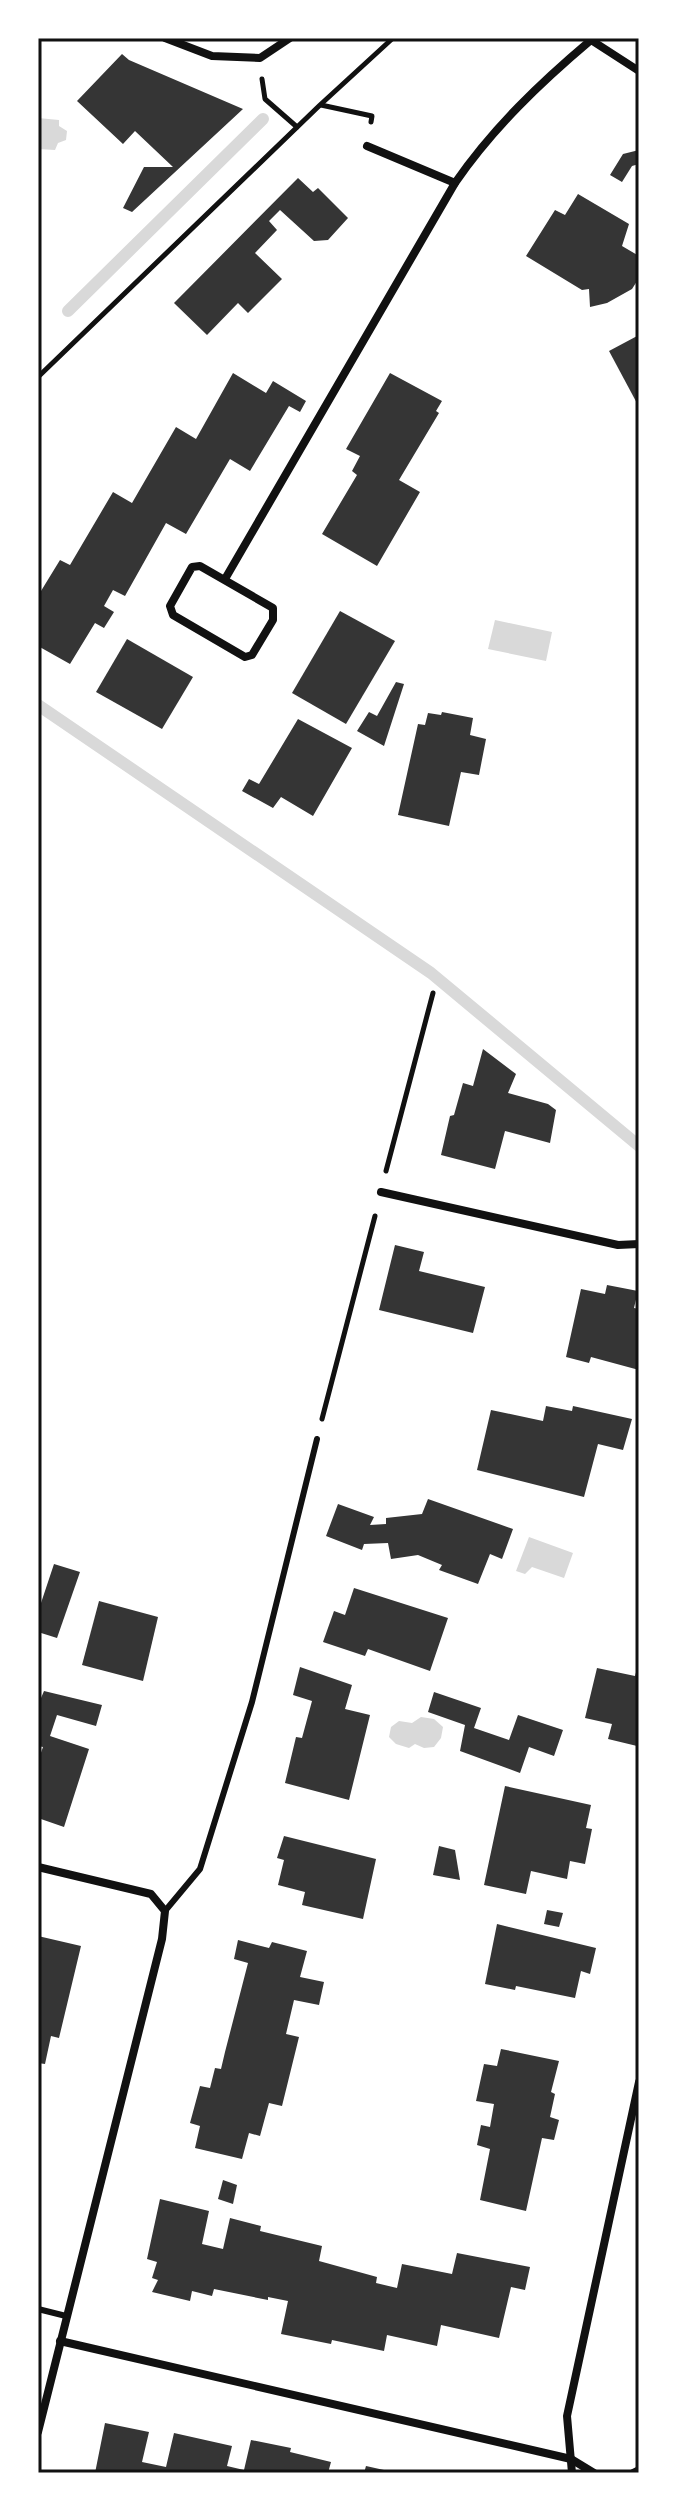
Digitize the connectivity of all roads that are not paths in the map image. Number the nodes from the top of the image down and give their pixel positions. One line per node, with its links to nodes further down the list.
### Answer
1 (165, 38): 2 (street)
2 (290, 38)
3 (591, 39): 4 (street); 6 (street)
4 (639, 71)
5 (367, 146): 6 (street)
6 (455, 183): 7 (street)
7 (225, 579): 7 (street)
8 (381, 1192): 9 (street)
9 (639, 1244)
10 (317, 1439): 12 (lane)
11 (38, 1867): 12 (street)
12 (165, 1911): 15 (street)
13 (639, 2082): 18 (street)
14 (38, 2309): 15 (lane)
15 (66, 2316): 16 (street)
16 (60, 2341): 17 (street); 18 (street)
17 (38, 2432)
18 (571, 2459): 20 (street); 21 (street)
19 (639, 2470): 22 (street)
20 (572, 2473)
21 (594, 2473)
22 (633, 2473)

